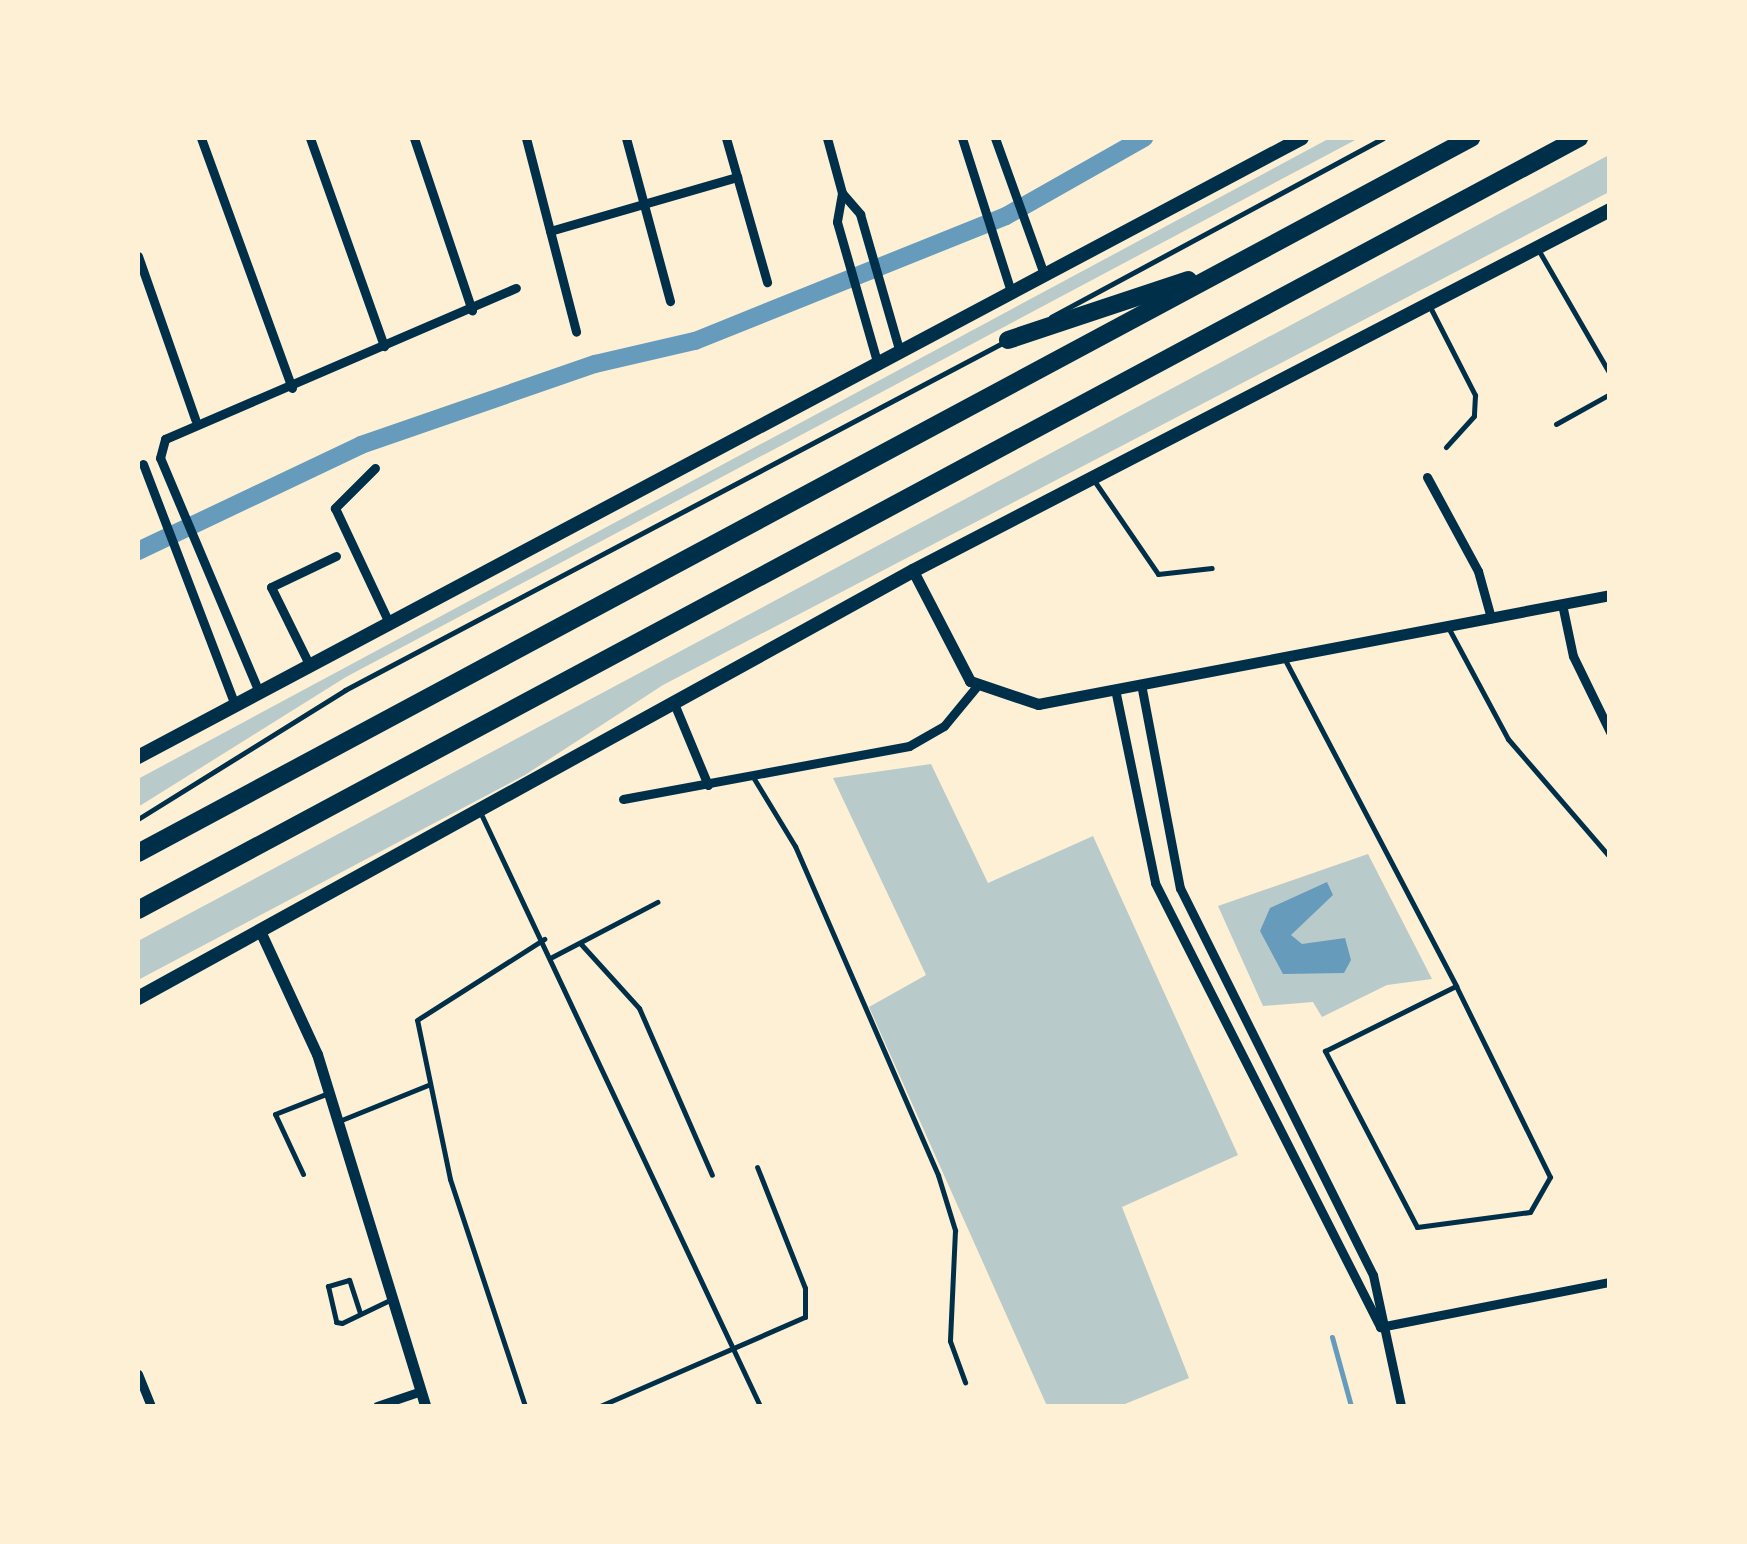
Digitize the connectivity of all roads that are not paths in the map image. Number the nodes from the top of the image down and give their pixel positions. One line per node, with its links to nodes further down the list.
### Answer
1 (201, 138): 36 (street)
2 (310, 138): 32 (street)
3 (414, 138): 29 (street)
4 (526, 138): 19 (street)
5 (626, 138): 17 (street)
6 (726, 138): 15 (street)
7 (827, 138): 16 (street)
8 (962, 138): 26 (street)
9 (995, 138): 23 (street)
10 (1302, 138): 14 (main road)
11 (1383, 138): 31 (lane)
12 (1471, 138): 22 (highway)
13 (1579, 138): 74 (highway)
14 (1281, 143): 23 (main road)
15 (737, 177): 17 (street); 24 (street)
16 (842, 193): 33 (street); 34 (street)
17 (644, 206): 19 (street); 27 (street)
18 (1610, 210): 20 (main road)
19 (550, 231): 30 (street)
20 (1538, 248): 28 (main road); 35 (lane)
21 (138, 256): 38 (street)
22 (1238, 263): 31 (highway); 71 (highway)
23 (1044, 274): 26 (main road)
24 (767, 282)
25 (516, 288): 29 (street)
26 (1011, 292): 33 (main road)
27 (670, 301)
28 (1430, 306): 40 (lane); 44 (main road)
29 (472, 310): 32 (street)
30 (576, 332)
31 (1008, 340): 68 (lane)
32 (384, 346): 36 (street)
33 (900, 353): 34 (main road)
34 (878, 365): 52 (main road)
35 (1610, 374)
36 (292, 388): 38 (street)
37 (1610, 394): 39 (lane)
38 (195, 420): 41 (street)
39 (1556, 424)
40 (1446, 447)
41 (160, 458): 42 (street); 59 (street)
42 (140, 463): 61 (street)
43 (375, 468): 52 (street)
44 (1092, 477): 47 (lane); 48 (main road)
45 (1427, 477): 51 (street)
46 (336, 556): 55 (street)
47 (1212, 568)
48 (914, 571): 57 (street); 60 (main road)
49 (1610, 595): 50 (street)
50 (1562, 604): 51 (street); 62 (street)
51 (1491, 618): 53 (street)
52 (389, 623): 55 (main road)
53 (1448, 626): 54 (street); 72 (lane)
54 (1283, 656): 56 (street); 79 (lane)
55 (310, 666): 59 (main road)
56 (1141, 684): 58 (street); 69 (street)
57 (977, 686): 58 (street); 64 (street)
58 (1116, 689): 70 (street)
59 (259, 692): 61 (main road)
60 (673, 701): 65 (street); 67 (main road)
61 (235, 705): 63 (main road)
62 (1610, 732)
63 (138, 756)
64 (752, 777): 65 (street); 93 (lane)
65 (708, 784): 66 (street)
66 (623, 799)
67 (482, 816): 75 (main road); 76 (lane)
68 (138, 819)
69 (1168, 824): 70 (street); 90 (street)
70 (1144, 830): 90 (street)
71 (138, 853)
72 (1610, 857)
73 (658, 902): 77 (lane)
74 (138, 910)
75 (261, 932): 80 (main road); 82 (street)
76 (544, 940): 78 (lane); 81 (lane)
77 (580, 943): 78 (lane); 86 (lane)
78 (552, 957): 91 (lane)
79 (1456, 986): 79 (lane)
80 (138, 998)
81 (428, 1084): 83 (lane); 98 (lane)
82 (329, 1093): 83 (street); 85 (lane)
83 (339, 1121): 88 (street)
84 (757, 1167): 91 (lane)
85 (303, 1174)
86 (712, 1174)
87 (1610, 1282): 90 (street)
88 (393, 1298): 89 (lane); 94 (street)
89 (360, 1313): 89 (lane)
90 (1380, 1327): 101 (street)
91 (730, 1352): 99 (lane); 100 (lane)
92 (138, 1374): 95 (street)
93 (964, 1382)
94 (421, 1390): 96 (street); 97 (street)
95 (150, 1406)
96 (377, 1406)
97 (426, 1406)
98 (525, 1406)
99 (600, 1406)
100 (760, 1406)
101 (1401, 1406)

